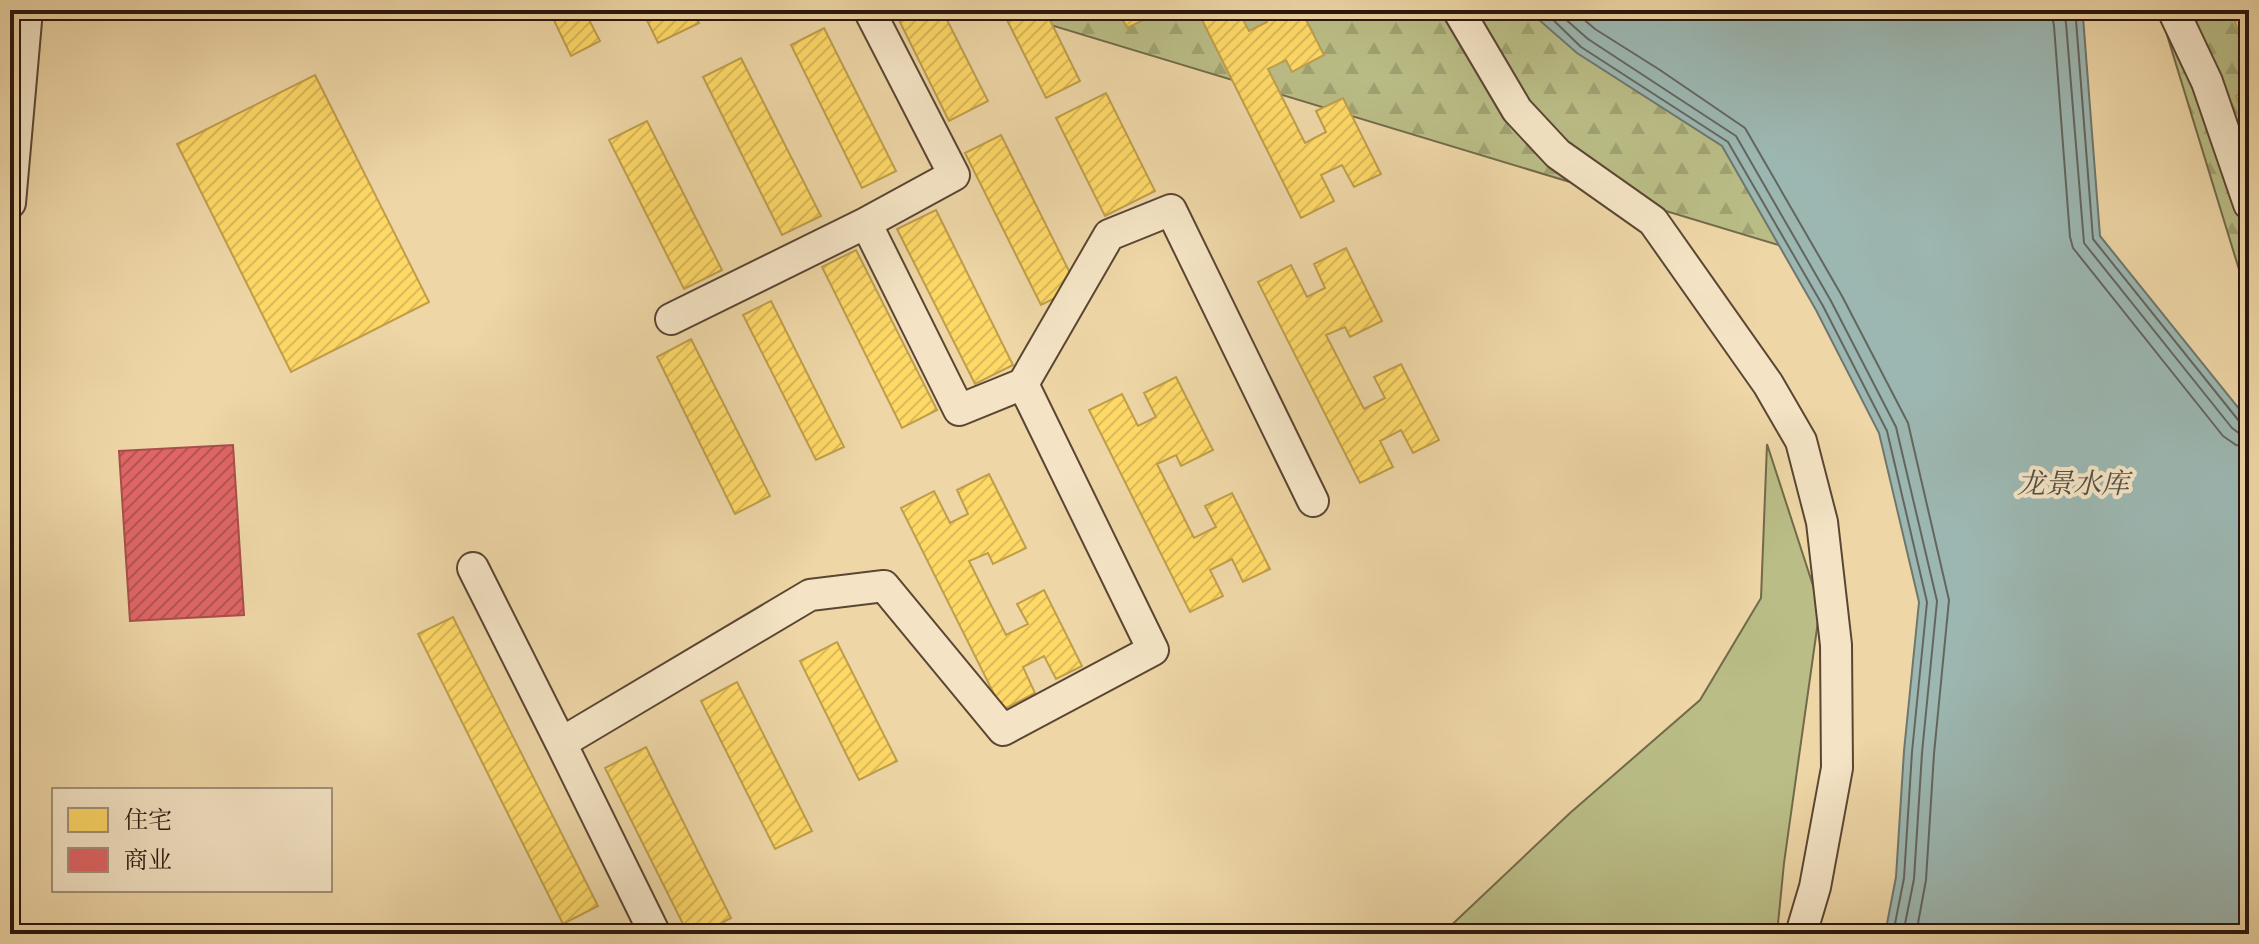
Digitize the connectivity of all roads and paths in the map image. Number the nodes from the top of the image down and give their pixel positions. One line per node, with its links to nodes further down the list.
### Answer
1 (27, 10): 5 (street)
2 (869, 10): 7 (street)
3 (1458, 10): 14 (street)
4 (2173, 10): 6 (street)
5 (10, 203)
6 (2249, 204)
7 (866, 223): 8 (street); 9 (street)
8 (671, 319)
9 (1023, 384): 10 (street); 12 (street)
10 (1313, 501)
11 (473, 568): 12 (street)
12 (561, 743): 13 (street)
13 (655, 934)
14 (1801, 934)

